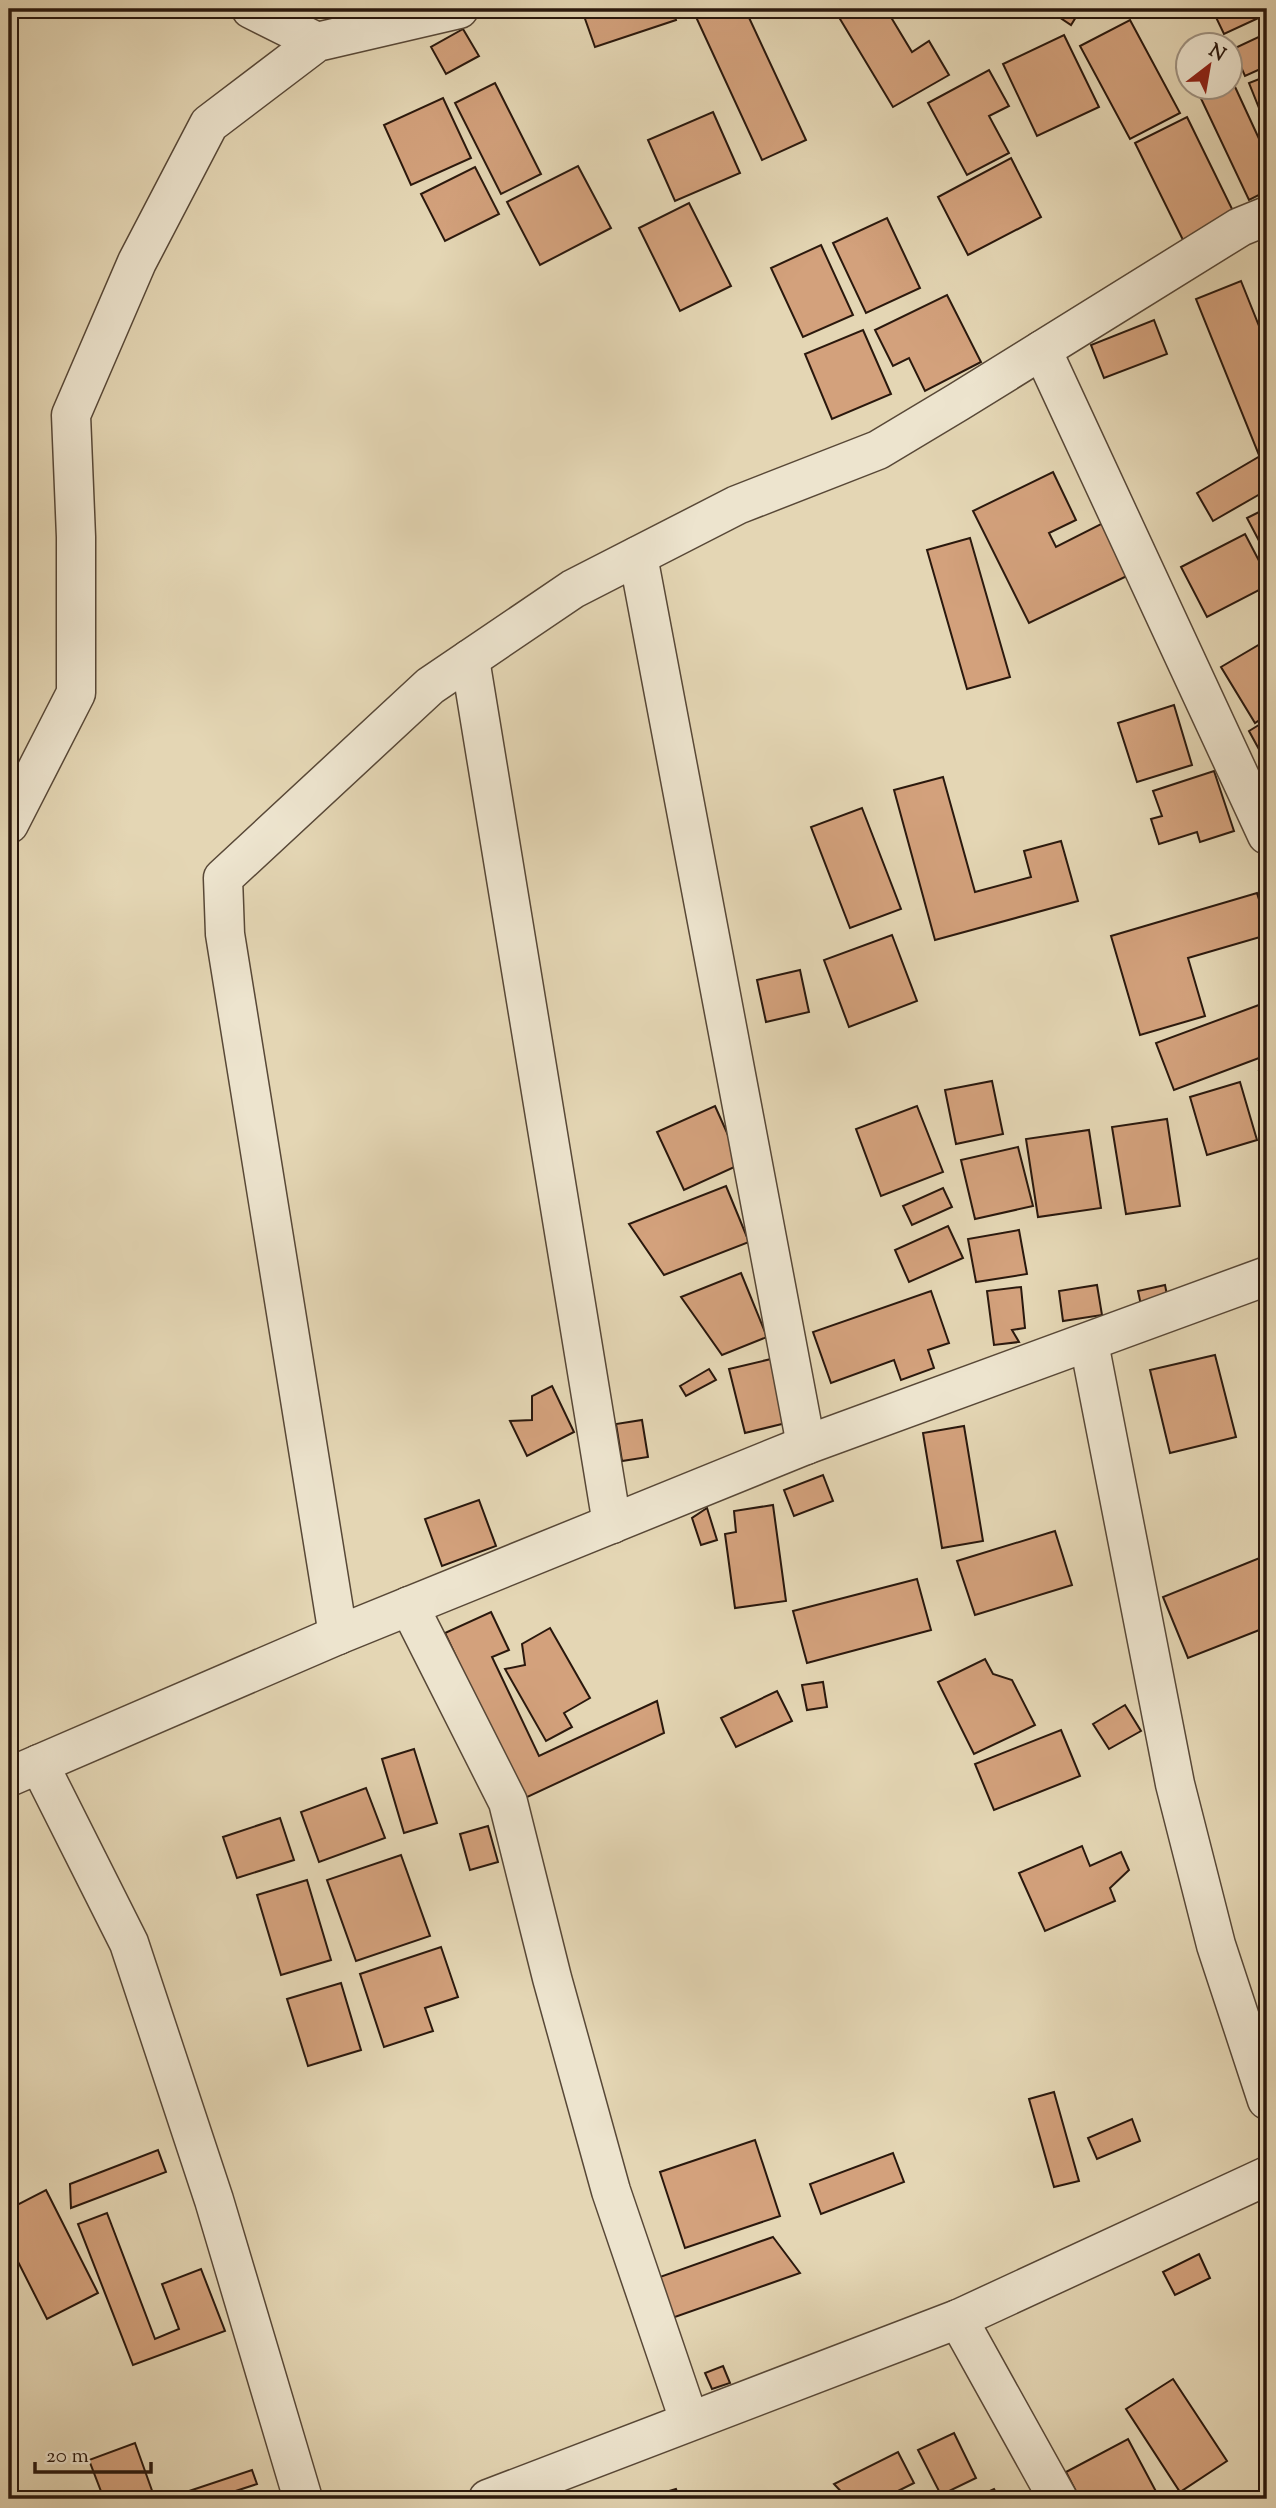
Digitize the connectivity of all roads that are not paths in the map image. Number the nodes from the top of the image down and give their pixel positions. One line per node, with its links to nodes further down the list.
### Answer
1 (251, 9): 4 (street)
2 (459, 9): 3 (street)
3 (388, 18): 4 (street)
4 (317, 42): 9 (street)
5 (1267, 216): 6 (street)
6 (1042, 350): 7 (street); 10 (street)
7 (638, 556): 8 (street); 13 (street)
8 (470, 659): 14 (street); 16 (street)
9 (9, 824)
10 (1267, 835)
11 (1267, 1276): 12 (street)
12 (1089, 1343): 13 (street); 18 (street)
13 (806, 1445): 14 (street)
14 (612, 1524): 15 (street)
15 (410, 1606): 16 (street); 21 (street)
16 (338, 1635): 17 (street)
17 (24, 1770): 22 (street)
18 (1267, 2100)
19 (1267, 2176): 20 (street)
20 (958, 2319): 21 (street); 24 (street)
21 (689, 2420): 23 (street)
22 (303, 2499)
23 (488, 2499)
24 (1058, 2499)

